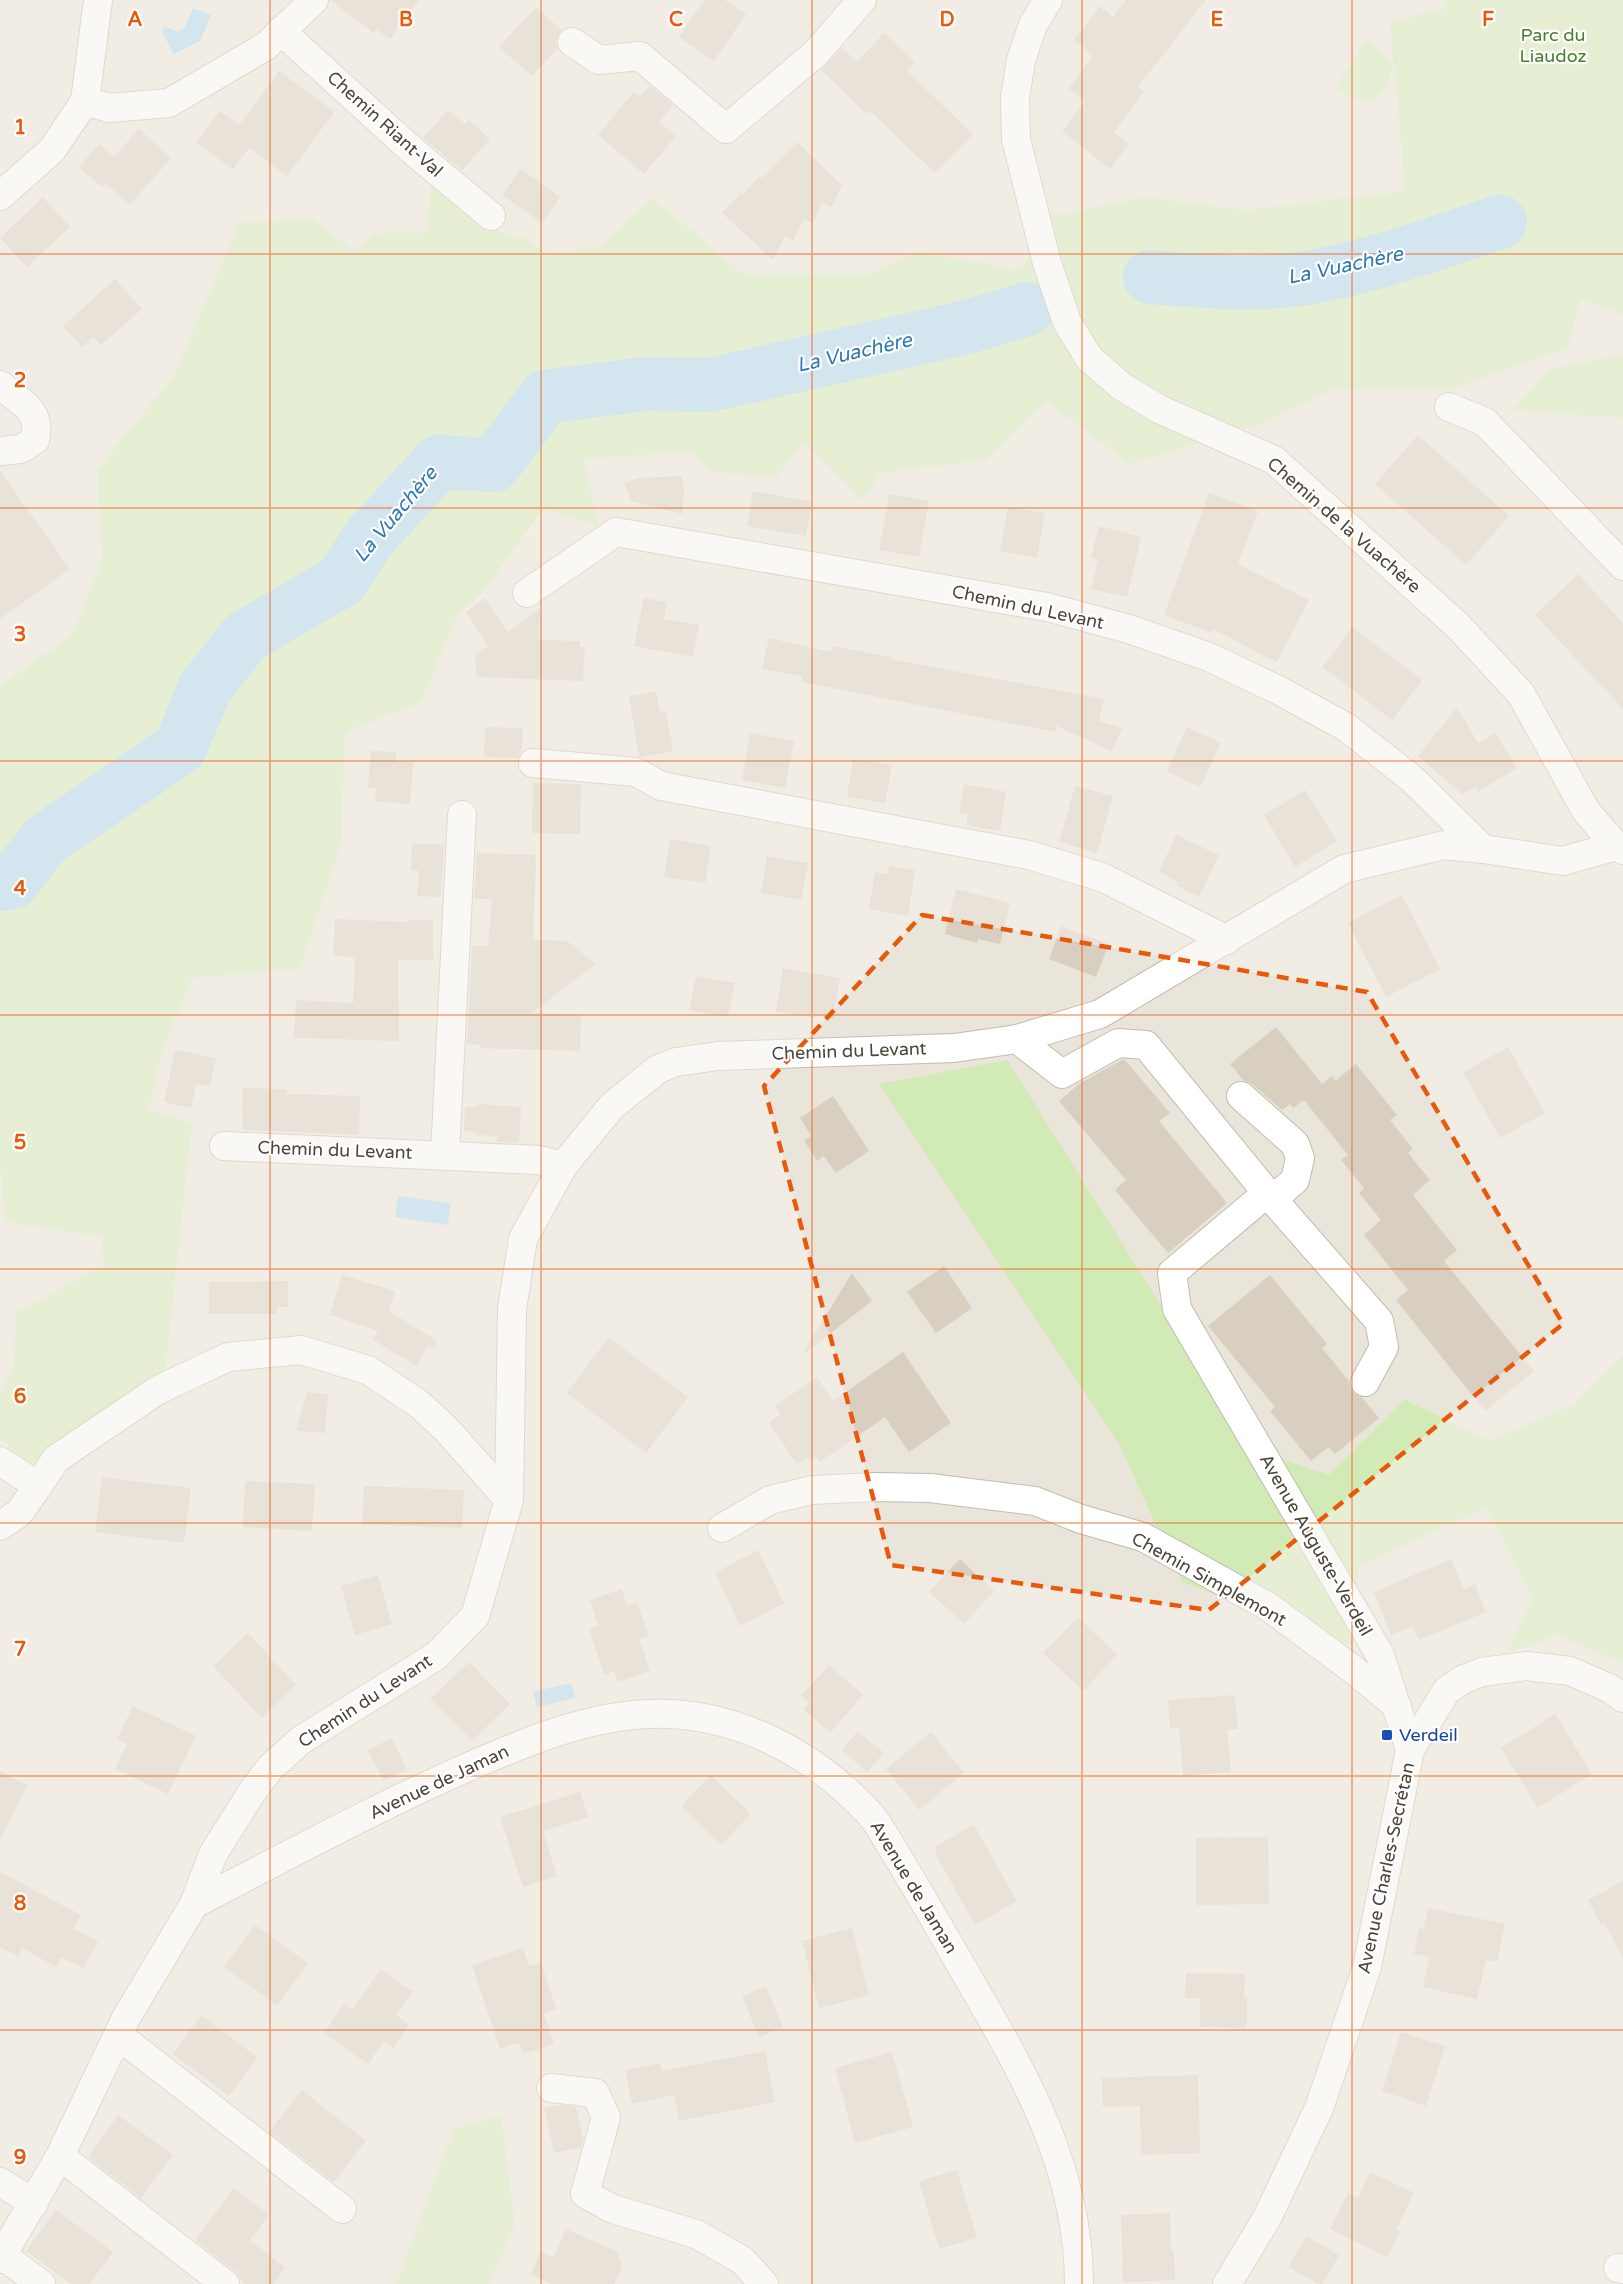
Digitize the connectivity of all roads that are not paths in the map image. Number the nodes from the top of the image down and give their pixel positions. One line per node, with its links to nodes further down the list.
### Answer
1 (98, 0): 7 (street)
2 (314, 0): 5 (street)
3 (862, 0): 6 (street)
4 (1048, 0): 17 (street, Chemin de la Vuachère)
5 (281, 31): 7 (street); 9 (street, Chemin Riant-Val)
6 (572, 42)
7 (85, 101): 8 (street)
8 (0, 196)
9 (491, 216)
10 (0, 385): 12 (street)
11 (1449, 407): 13 (street)
12 (0, 451)
13 (1623, 566)
14 (527, 593): 18 (street, Chemin du Levant)
15 (533, 763): 19 (street)
16 (462, 815): 23 (street)
17 (1619, 848): 18 (street, Chemin du Levant)
18 (1483, 849): 19 (street, Chemin du Levant)
19 (1227, 940): 20 (street, Chemin du Levant)
20 (1017, 1039): 24 (street, Chemin du Levant); 25 (street)
21 (1242, 1096): 25 (street, Avenue Auguste-Verdeil)
22 (224, 1146): 23 (street, Chemin du Levant)
23 (445, 1155): 24 (street, Chemin du Levant)
24 (563, 1166): 29 (street, Chemin du Levant)
25 (1270, 1196): 26 (street); 33 (street, Avenue Auguste-Verdeil)
26 (1365, 1383)
27 (0, 1461): 28 (street)
28 (38, 1486): 29 (street); 30 (street)
29 (509, 1500): 36 (street, Chemin du Levant)
30 (0, 1526)
31 (722, 1528): 33 (street, Chemin Simplemont)
32 (1623, 1698): 34 (street)
33 (1396, 1706): 34 (street); 35 (street)
34 (1430, 1716): 35 (street, Avenue Charles-Secrétan)
35 (1410, 1750): 48 (street, Avenue Charles-Secrétan)
36 (194, 1904): 37 (street, Chemin du Levant); 47 (street, Avenue de Jaman)
37 (118, 2036): 39 (street, Chemin du Levant); 42 (street)
38 (551, 2088): 46 (street)
39 (60, 2156): 41 (street, Chemin du Levant); 45 (street)
40 (0, 2182): 41 (street)
41 (34, 2203): 43 (street, Chemin du Levant)
42 (342, 2209)
43 (1, 2257): 44 (street, Chemin du Levant)
44 (41, 2284)
45 (225, 2284)
46 (764, 2284)
47 (1079, 2284)
48 (1227, 2284)

